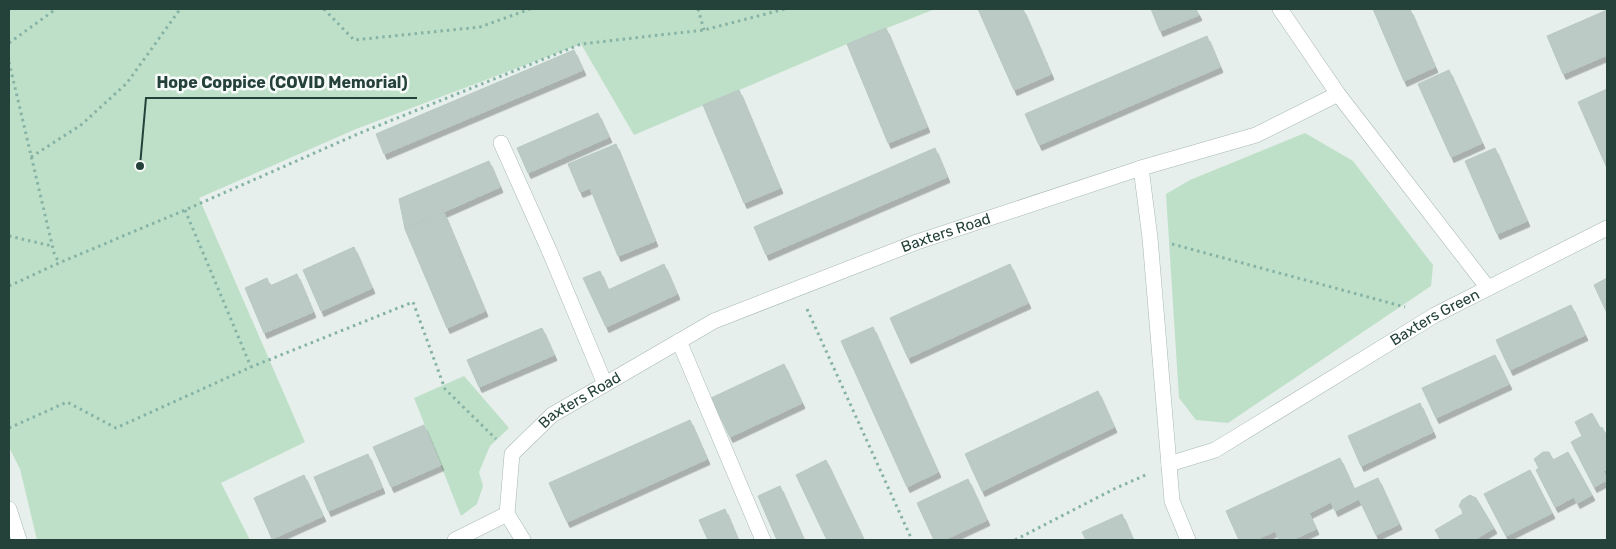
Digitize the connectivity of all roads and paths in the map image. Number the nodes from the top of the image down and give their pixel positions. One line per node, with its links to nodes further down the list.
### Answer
1 (56, 9): 9 (path)
2 (179, 9): 13 (path)
3 (324, 9): 4 (path)
4 (530, 9)
5 (698, 9): 8 (path)
6 (785, 9): 8 (path)
7 (1280, 9): 11 (street, Baxters Green)
8 (704, 30): 15 (path)
9 (9, 43)
10 (9, 62): 13 (path)
11 (1338, 94): 14 (street); 22 (street, Baxters Green)
12 (500, 143): 27 (street)
13 (31, 157): 19 (path)
14 (1141, 168): 18 (street); 23 (street, Baxters Road)
15 (185, 210): 20 (path); 26 (path)
16 (1607, 228): 22 (street)
17 (9, 236): 19 (path)
18 (1150, 238): 24 (path); 30 (street)
19 (52, 246): 20 (path)
20 (59, 262): 21 (path)
21 (9, 286)
22 (1488, 288): 24 (street, Baxters Green)
23 (798, 289): 25 (street, Baxters Road); 37 (path)
24 (1435, 315): 30 (street, Baxters Green)
25 (679, 341): 27 (street, Baxters Road); 36 (street)
26 (251, 367): 28 (path); 29 (path)
27 (605, 384): 29 (street, Baxters Road)
28 (9, 428)
29 (512, 454): 32 (street)
30 (1169, 464): 38 (path); 39 (street)
31 (9, 510): 33 (street)
32 (507, 514): 34 (street); 35 (street)
33 (19, 540)
34 (455, 540)
35 (522, 540)
36 (763, 540)
37 (912, 540)
38 (1015, 540)
39 (1188, 540)

